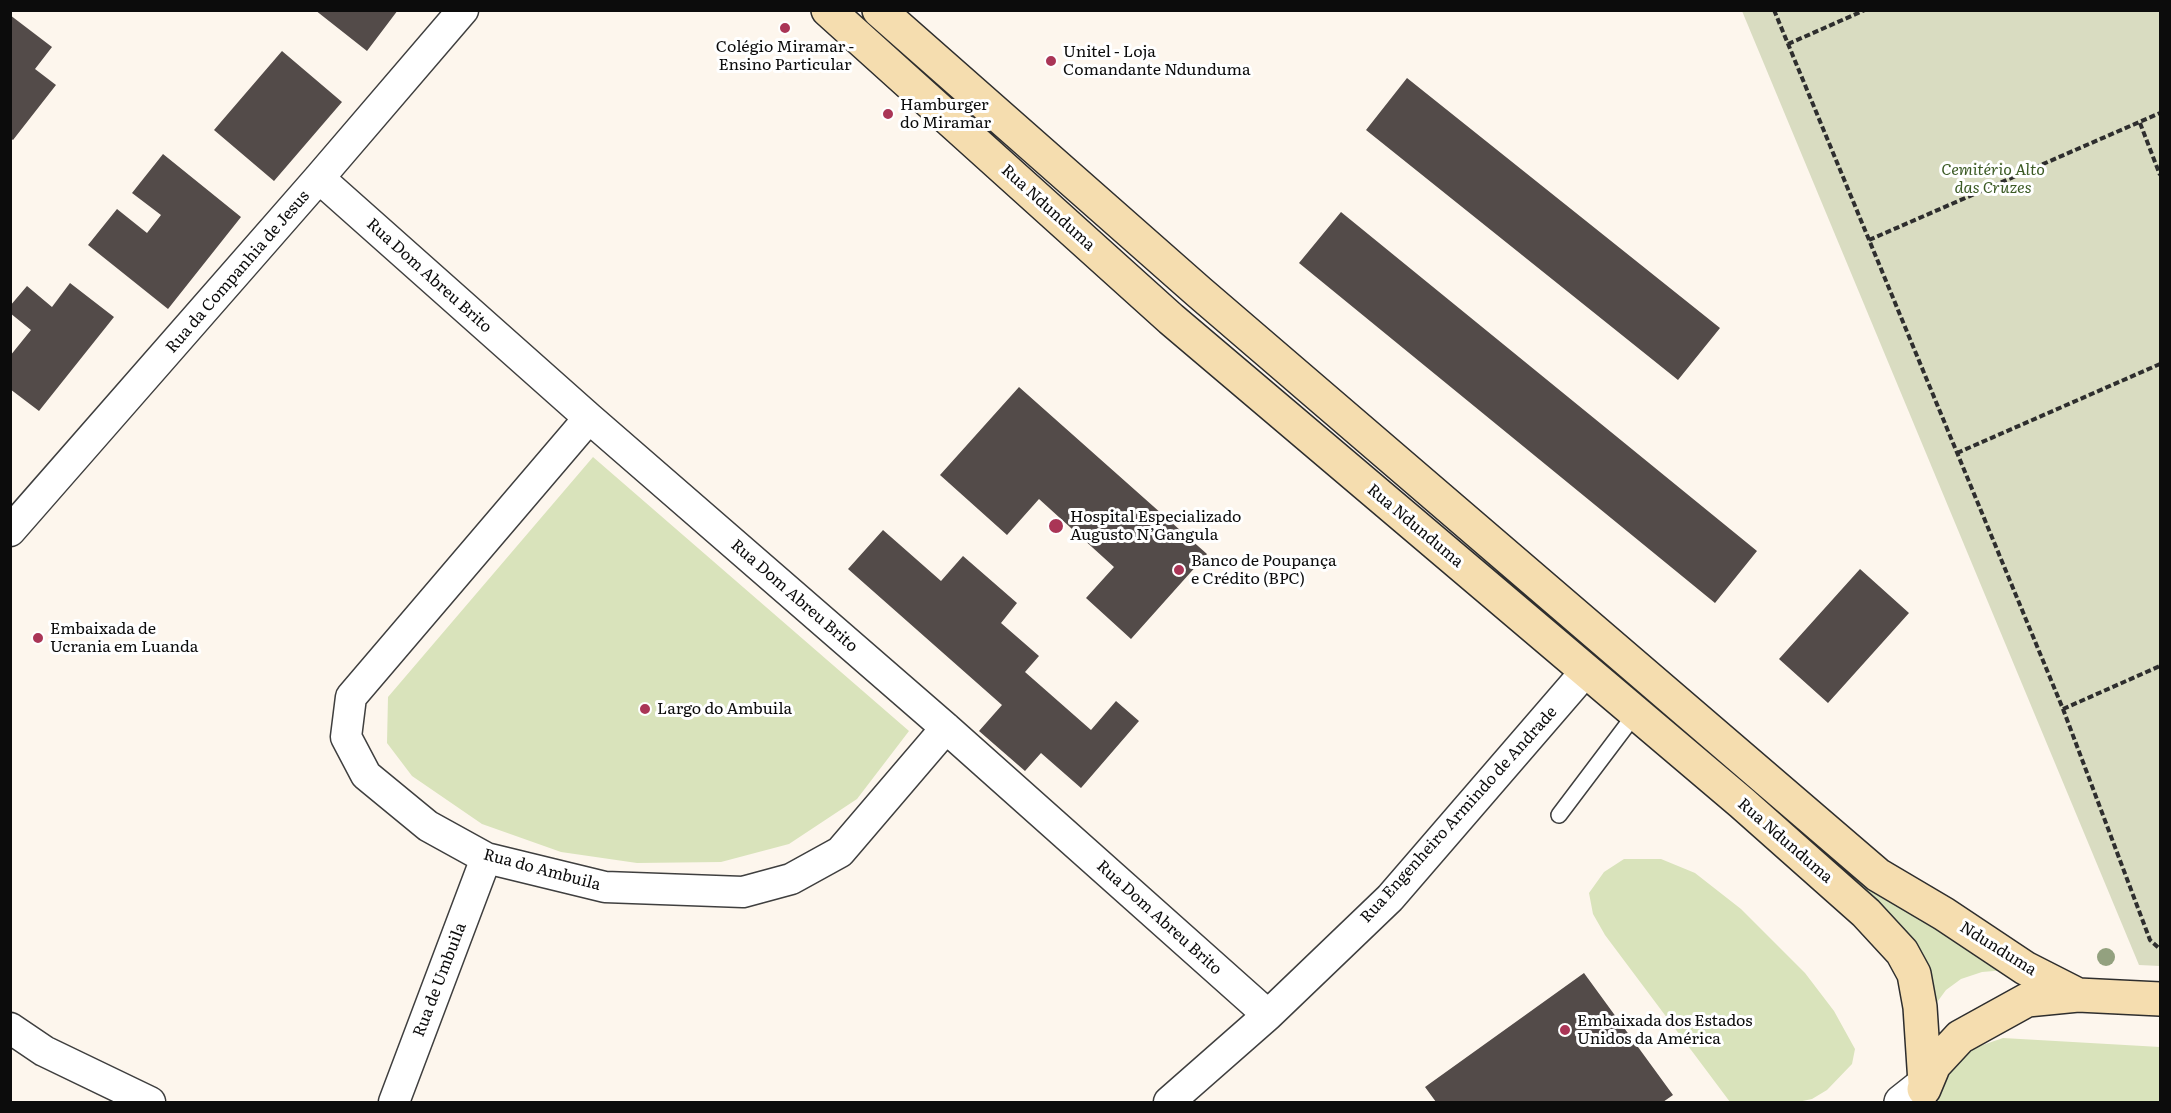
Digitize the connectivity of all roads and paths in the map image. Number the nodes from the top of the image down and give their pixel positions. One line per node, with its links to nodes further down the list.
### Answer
1 (463, 10): 10 (street, Rua da Companhia de Jesus)
2 (828, 10): 17 (main road, Rua Ndunduma)
3 (879, 10): 24 (main road, Ndunduma)
4 (1774, 10): 6 (path)
5 (1865, 10): 6 (path)
6 (1788, 44): 11 (path)
7 (2160, 113): 8 (path)
8 (2140, 123): 9 (path); 11 (path)
9 (2160, 175)
10 (320, 178): 13 (street, Rua Dom Abreu Brito); 15 (street, Rua da Companhia de Jesus)
11 (1869, 240): 14 (path)
12 (2160, 364): 14 (path)
13 (588, 418): 20 (street, Rua Dom Abreu Brito); 22 (street, Rua do Ambuila)
14 (1957, 453): 18 (path)
15 (10, 531)
16 (2160, 666): 18 (path)
17 (1586, 671): 19 (main road, Rua Ndunduma); 26 (street, Rua Engenheiro Armindo de Andrade)
18 (2063, 709): 23 (path)
19 (1636, 713): 21 (lane); 28 (main road, Rua Ndunduma)
20 (946, 728): 22 (street, Rua do Ambuila); 26 (street, Rua Dom Abreu Brito)
21 (1559, 815)
22 (486, 858): 30 (street, Rua de Umbuila)
23 (2160, 950)
24 (2078, 995): 25 (main road); 28 (main road)
25 (2160, 999)
26 (1268, 1015): 31 (street, Rua Engenheiro Armindo de Andrade)
27 (10, 1028): 29 (street)
28 (1915, 1096)
29 (150, 1102)
30 (394, 1102)
31 (1169, 1102)

